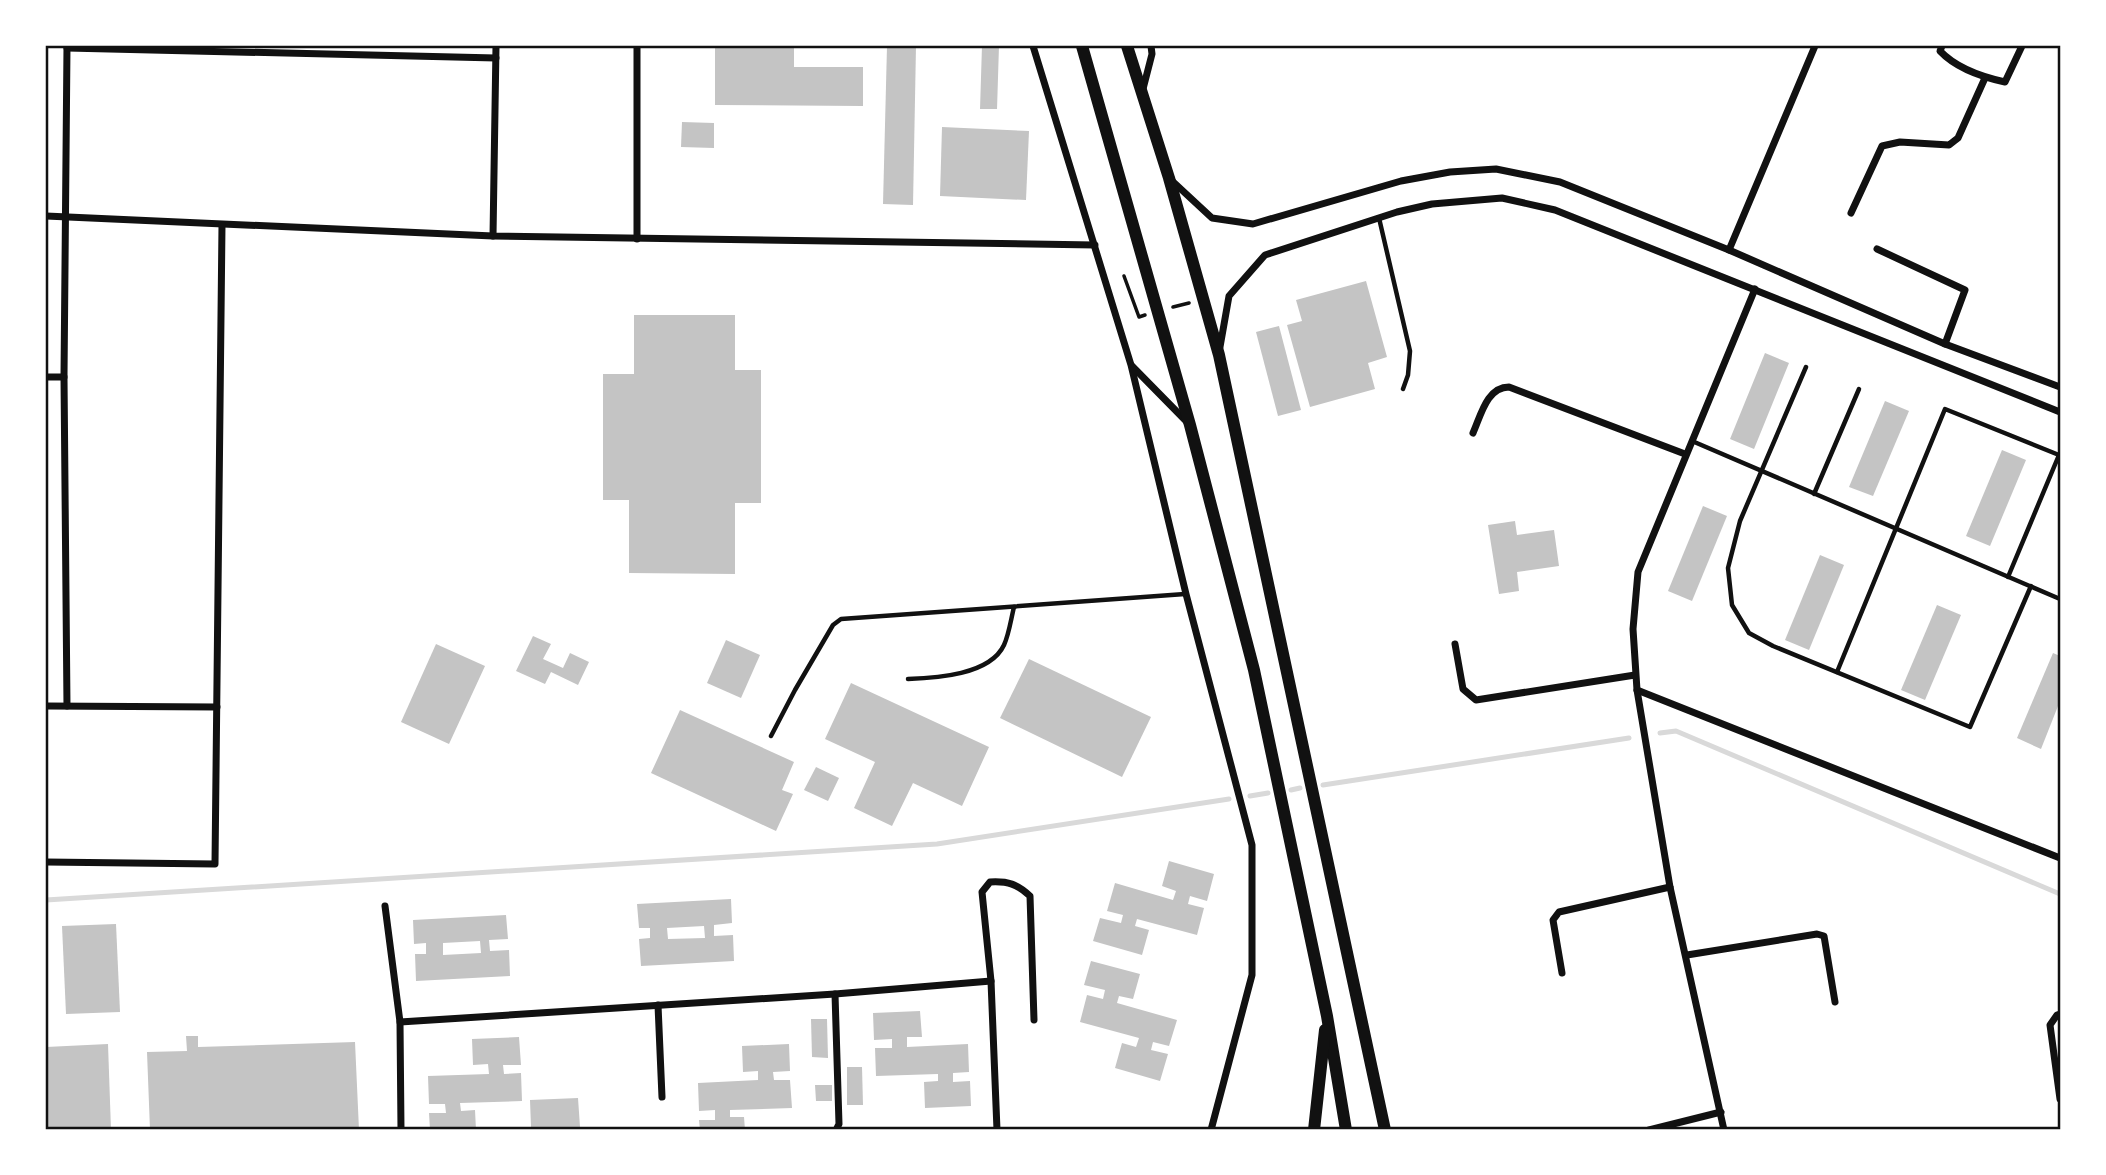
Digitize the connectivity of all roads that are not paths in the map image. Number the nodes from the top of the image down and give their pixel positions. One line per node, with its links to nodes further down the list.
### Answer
1 (496, 46): 11 (street)
2 (637, 46): 21 (street)
3 (1033, 46): 22 (street)
4 (1082, 46): 36 (main road)
5 (1127, 46): 13 (main road)
6 (1151, 46): 13 (street)
7 (1815, 46): 24 (street)
8 (1942, 46): 12 (street)
9 (2022, 46): 12 (street)
10 (67, 47): 11 (street); 17 (street)
11 (496, 58): 20 (street)
12 (1985, 78): 15 (street)
13 (1141, 95): 14 (main road)
14 (1170, 178): 24 (street); 27 (main road)
15 (1850, 213)
16 (46, 216): 17 (street)
17 (65, 216): 19 (street); 31 (street)
18 (1379, 218): 25 (street); 27 (street); 33 (lane)
19 (222, 225): 20 (street); 55 (street)
20 (492, 236): 21 (street)
21 (637, 239): 22 (street)
22 (1095, 244): 28 (street)
23 (1877, 249): 26 (street)
24 (1729, 250): 26 (street)
25 (1755, 289): 35 (street); 38 (street)
26 (1945, 344): 32 (street)
27 (1219, 355): 80 (main road)
28 (1131, 365): 36 (street); 45 (street)
29 (1806, 368): 40 (lane)
30 (46, 377): 31 (street)
31 (64, 377): 54 (street)
32 (2060, 387)
33 (1402, 389)
34 (1859, 389): 41 (lane)
35 (2060, 412)
36 (1190, 425): 68 (main road)
37 (1473, 433): 39 (street)
38 (1691, 441): 39 (street); 40 (lane)
39 (1685, 454): 50 (street)
40 (1761, 471): 41 (lane); 49 (lane)
41 (1814, 494): 42 (lane)
42 (1895, 529): 43 (lane); 43 (lane); 49 (lane)
43 (2008, 577): 44 (lane)
44 (2031, 586): 46 (lane); 49 (lane)
45 (1186, 594): 47 (lane); 77 (street)
46 (2060, 599)
47 (1014, 607): 51 (lane); 56 (lane)
48 (1455, 644): 50 (street)
49 (1837, 672)
50 (1635, 675): 52 (street)
51 (908, 679)
52 (1637, 690): 57 (street); 59 (street)
53 (46, 706): 54 (street)
54 (67, 706): 55 (street)
55 (217, 707): 58 (street)
56 (771, 736)
57 (2060, 858)
58 (46, 862)
59 (1670, 887): 61 (street); 62 (street)
60 (385, 906): 70 (street)
61 (1687, 955): 65 (street); 73 (street)
62 (1562, 972)
63 (991, 981): 64 (street); 69 (street); 76 (street)
64 (835, 994): 66 (street); 75 (street)
65 (1835, 1002)
66 (658, 1005): 70 (street); 71 (street)
67 (2060, 1014): 72 (street)
68 (1326, 1016): 78 (main road); 79 (main road)
69 (1034, 1020)
70 (400, 1022): 74 (street)
71 (662, 1097)
72 (2060, 1099)
73 (1721, 1112): 81 (street); 82 (street)
74 (401, 1129)
75 (836, 1129)
76 (997, 1129)
77 (1211, 1129)
78 (1314, 1129)
79 (1346, 1129)
80 (1385, 1129)
81 (1649, 1129)
82 (1724, 1129)

